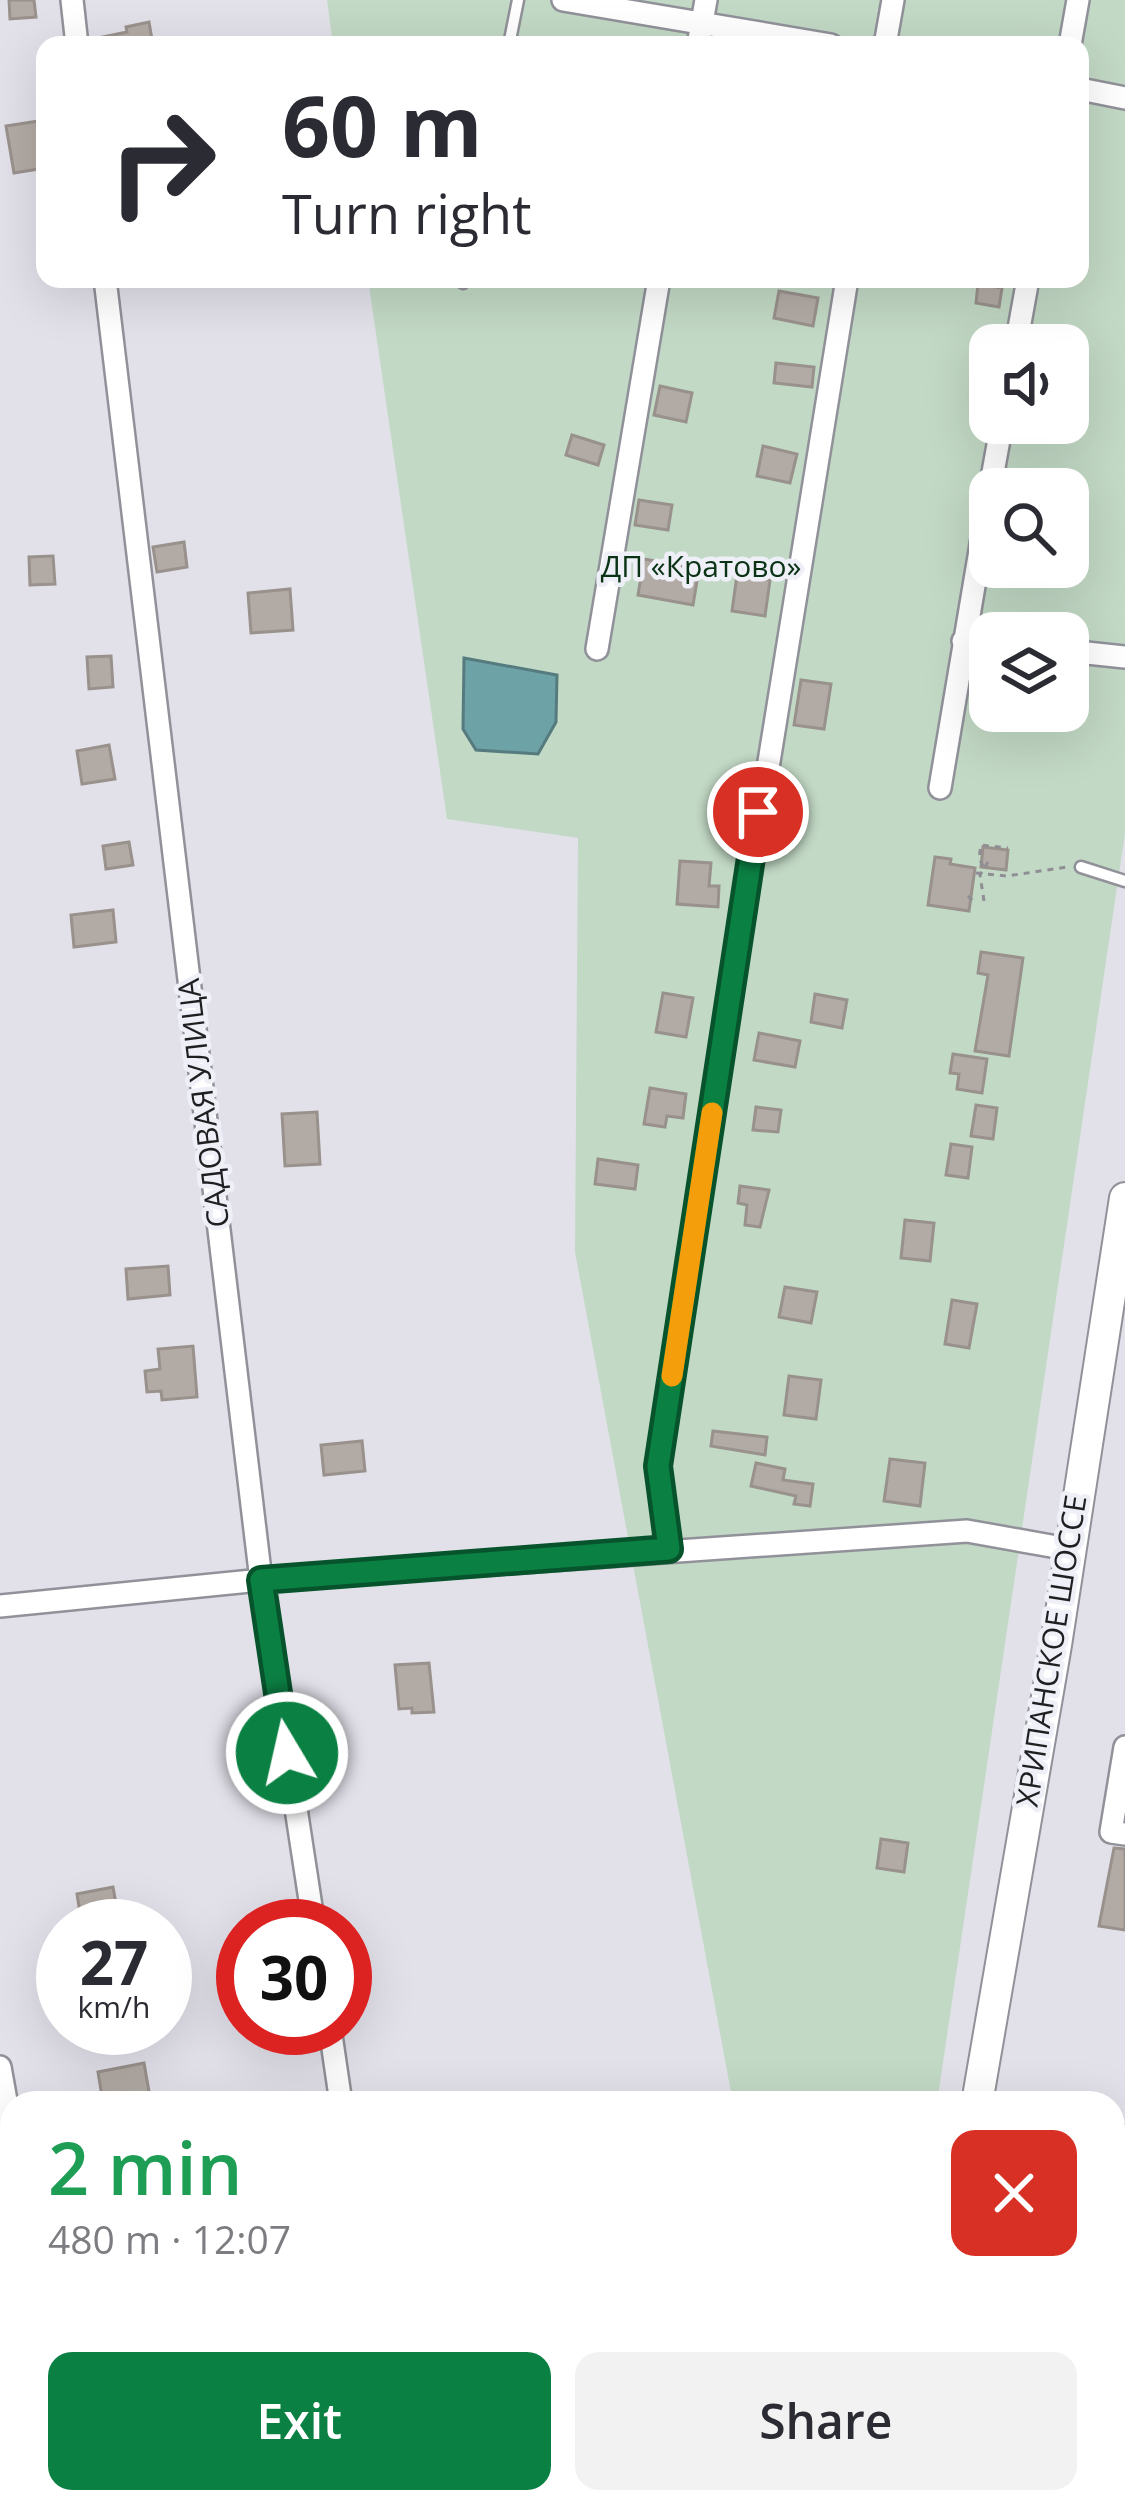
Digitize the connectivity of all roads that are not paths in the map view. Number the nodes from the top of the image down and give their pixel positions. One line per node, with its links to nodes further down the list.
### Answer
1 (72, 0): 8 (street)
2 (518, 0): 9 (lane)
3 (563, 0): 7 (street)
4 (706, 0): 7 (street)
5 (893, 0): 10 (street)
6 (1078, 0): 11 (street)
7 (700, 34)
8 (76, 36)
9 (511, 36)
10 (887, 36)
11 (1072, 36)
12 (1089, 91): 13 (street)
13 (1125, 98)
14 (106, 288): 34 (street, САДОВАЯ УЛИЦА)
15 (657, 288): 22 (street)
16 (847, 288): 25 (street)
17 (1026, 288): 18 (street)
18 (1020, 324)
19 (972, 588): 20 (street)
20 (963, 641): 21 (street); 26 (street)
21 (969, 642)
22 (597, 650)
23 (1089, 653): 24 (street)
24 (1125, 657)
25 (767, 774)
26 (940, 788)
27 (758, 812): 32 (street)
28 (1081, 868): 29 (lane)
29 (1125, 881)
30 (1125, 1198): 31 (main road, ХРИПАНСКОЕ ШОССЕ)
31 (1117, 1306): 33 (main road, ХРИПАНСКОЕ ШОССЕ)
32 (669, 1549): 33 (street); 34 (street)
33 (1068, 1549): 41 (main road, ХРИПАНСКОЕ ШОССЕ)
34 (261, 1580): 35 (street); 38 (street, САДОВАЯ УЛИЦА)
35 (0, 1606)
36 (1125, 1747): 37 (street)
37 (1118, 1833)
38 (310, 1899)
39 (334, 2055): 40 (street)
40 (339, 2091)
41 (979, 2091)

